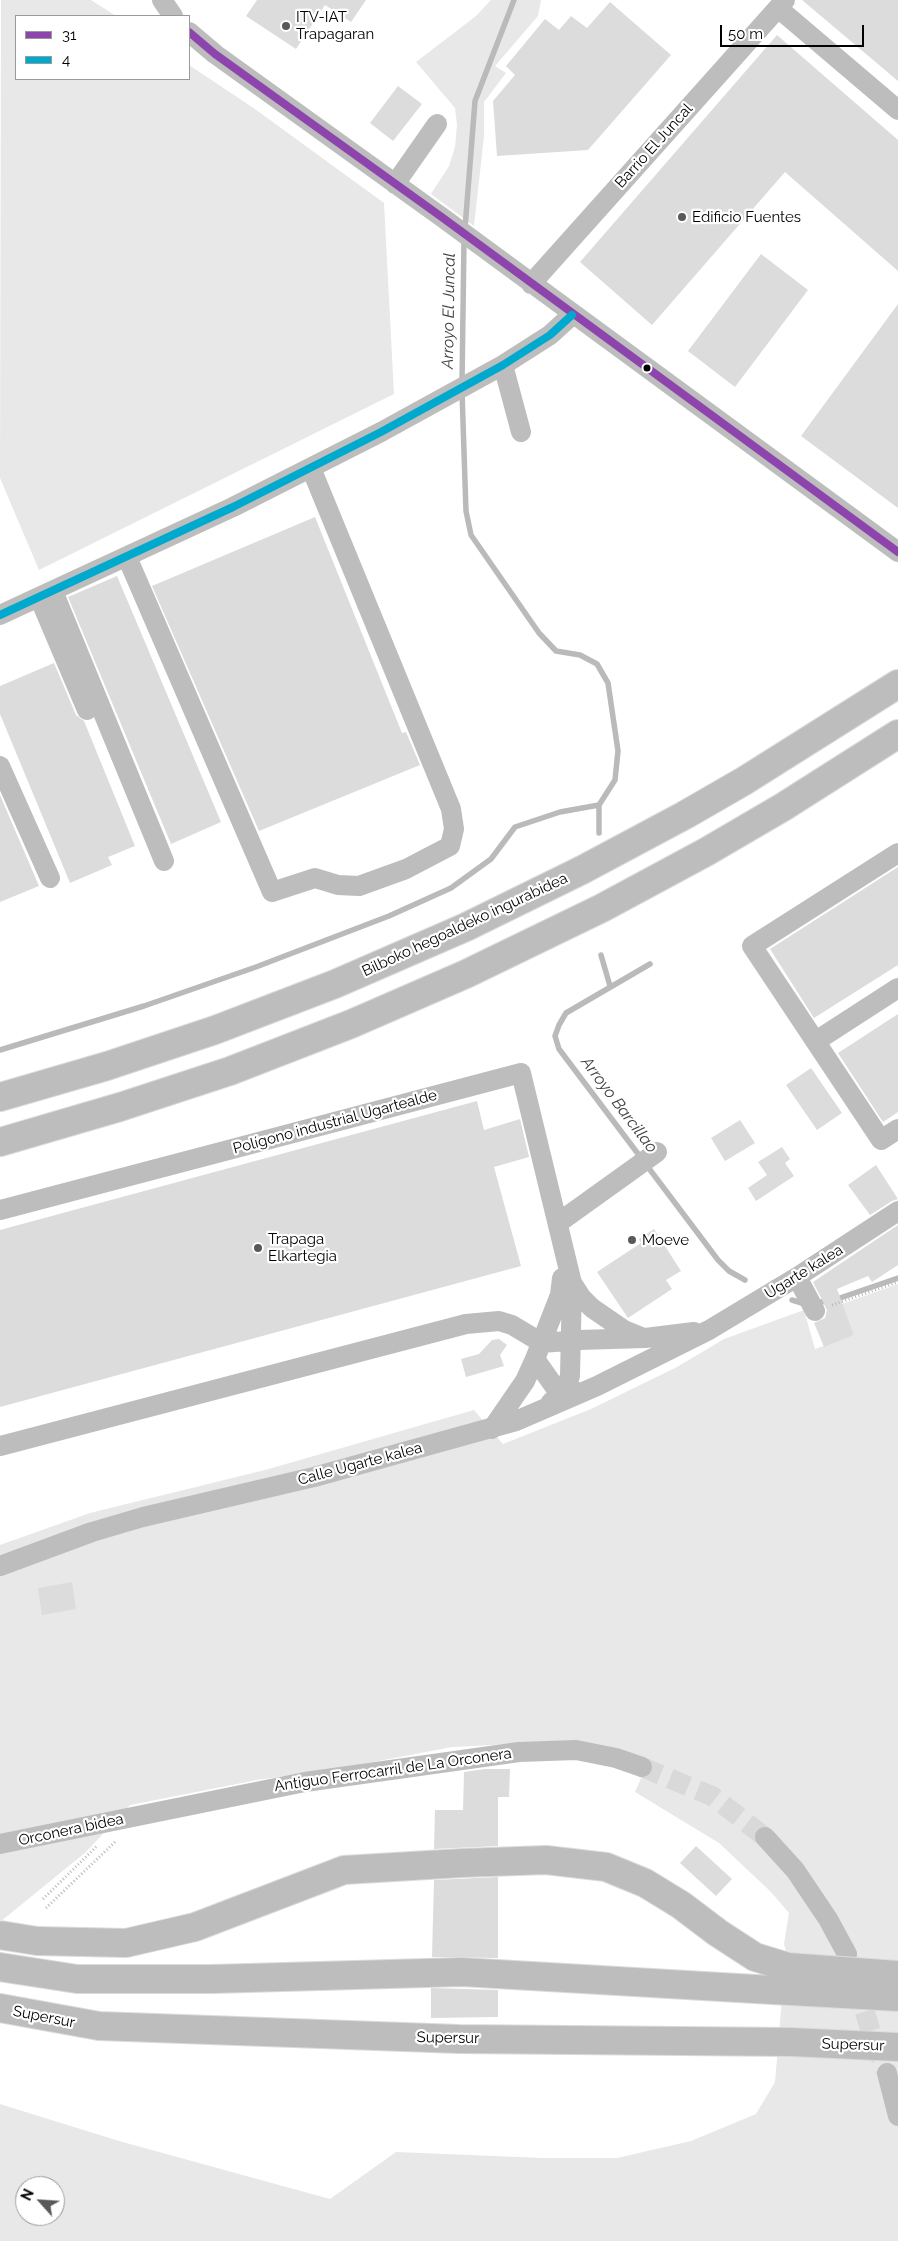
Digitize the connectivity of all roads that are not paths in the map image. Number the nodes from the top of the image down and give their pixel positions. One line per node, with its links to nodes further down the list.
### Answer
1 (162, 0): 3 (street)
2 (781, 4): 5 (street, Barrio El Juncal); 8 (street, Barrio El Juncal)
3 (172, 15)
4 (190, 33): 7 (street)
5 (898, 110)
6 (437, 124): 7 (street)
7 (395, 184): 8 (street)
8 (531, 284): 9 (street)
9 (572, 315): 10 (street); 13 (street)
10 (503, 365): 11 (street); 12 (street)
11 (521, 432)
12 (311, 468): 14 (street); 14 (street)
13 (898, 552)
14 (127, 557): 15 (street)
15 (46, 594): 16 (street); 22 (street); 24 (street)
16 (0, 615)
17 (898, 684): 28 (highway, Bilboko hegoaldeko ingurabidea)
18 (898, 734): 21 (highway)
19 (898, 742): 21 (highway)
20 (0, 766): 25 (street)
21 (844, 769): 30 (highway)
22 (138, 826)
23 (898, 852): 27 (street)
24 (164, 861)
25 (50, 878)
26 (898, 988): 27 (street)
27 (816, 1041): 29 (street)
28 (0, 1097)
29 (898, 1129)
30 (0, 1142)
31 (657, 1152): 34 (street)
32 (0, 1210): 34 (street, Polígono industrial Ugartealde)
33 (898, 1211): 36 (street, Ugarte kalea)
34 (558, 1223): 35 (street, Polígono industrial Ugartealde)
35 (565, 1251): 37 (street, Polígono industrial Ugartealde); 42 (street, Polígono industrial Ugartealde)
36 (797, 1277): 38 (street); 39 (street, Ugarte kalea)
37 (572, 1283): 40 (street, Polígono industrial Ugartealde); 41 (street, Polígono industrial Ugartealde)
38 (811, 1304)
39 (709, 1330): 40 (street, Polígono industrial Ugartealde); 43 (street, Calle Ugarte kalea)
40 (645, 1338): 41 (street, Polígono industrial Ugartealde)
41 (570, 1340): 42 (street, Polígono industrial Ugartealde); 44 (street, Polígono industrial Ugartealde)
42 (539, 1351): 44 (street); 46 (street, Polígono industrial Ugartealde); 47 (street)
43 (628, 1371): 44 (street); 45 (street, Calle Ugarte kalea)
44 (565, 1390): 45 (street)
45 (516, 1421): 46 (street, Calle Ugarte kalea)
46 (492, 1429): 48 (street, Calle Ugarte kalea)
47 (0, 1446)
48 (0, 1566)
49 (642, 1767): 50 (street, Antiguo Ferrocarril de La Orconera)
50 (143, 1814): 52 (street, Orconera bidea)
51 (764, 1837): 54 (street)
52 (0, 1844)
53 (0, 1935): 57 (highway, bridge)
54 (847, 1954)
55 (11, 1969): 57 (highway)
56 (898, 1975): 57 (highway, bridge)
57 (789, 1979): 58 (highway, bridge)
58 (898, 1997)
59 (3, 2009): 60 (highway, Supersur, bridge)
60 (898, 2047)
61 (887, 2074): 62 (street)
62 (898, 2116)

